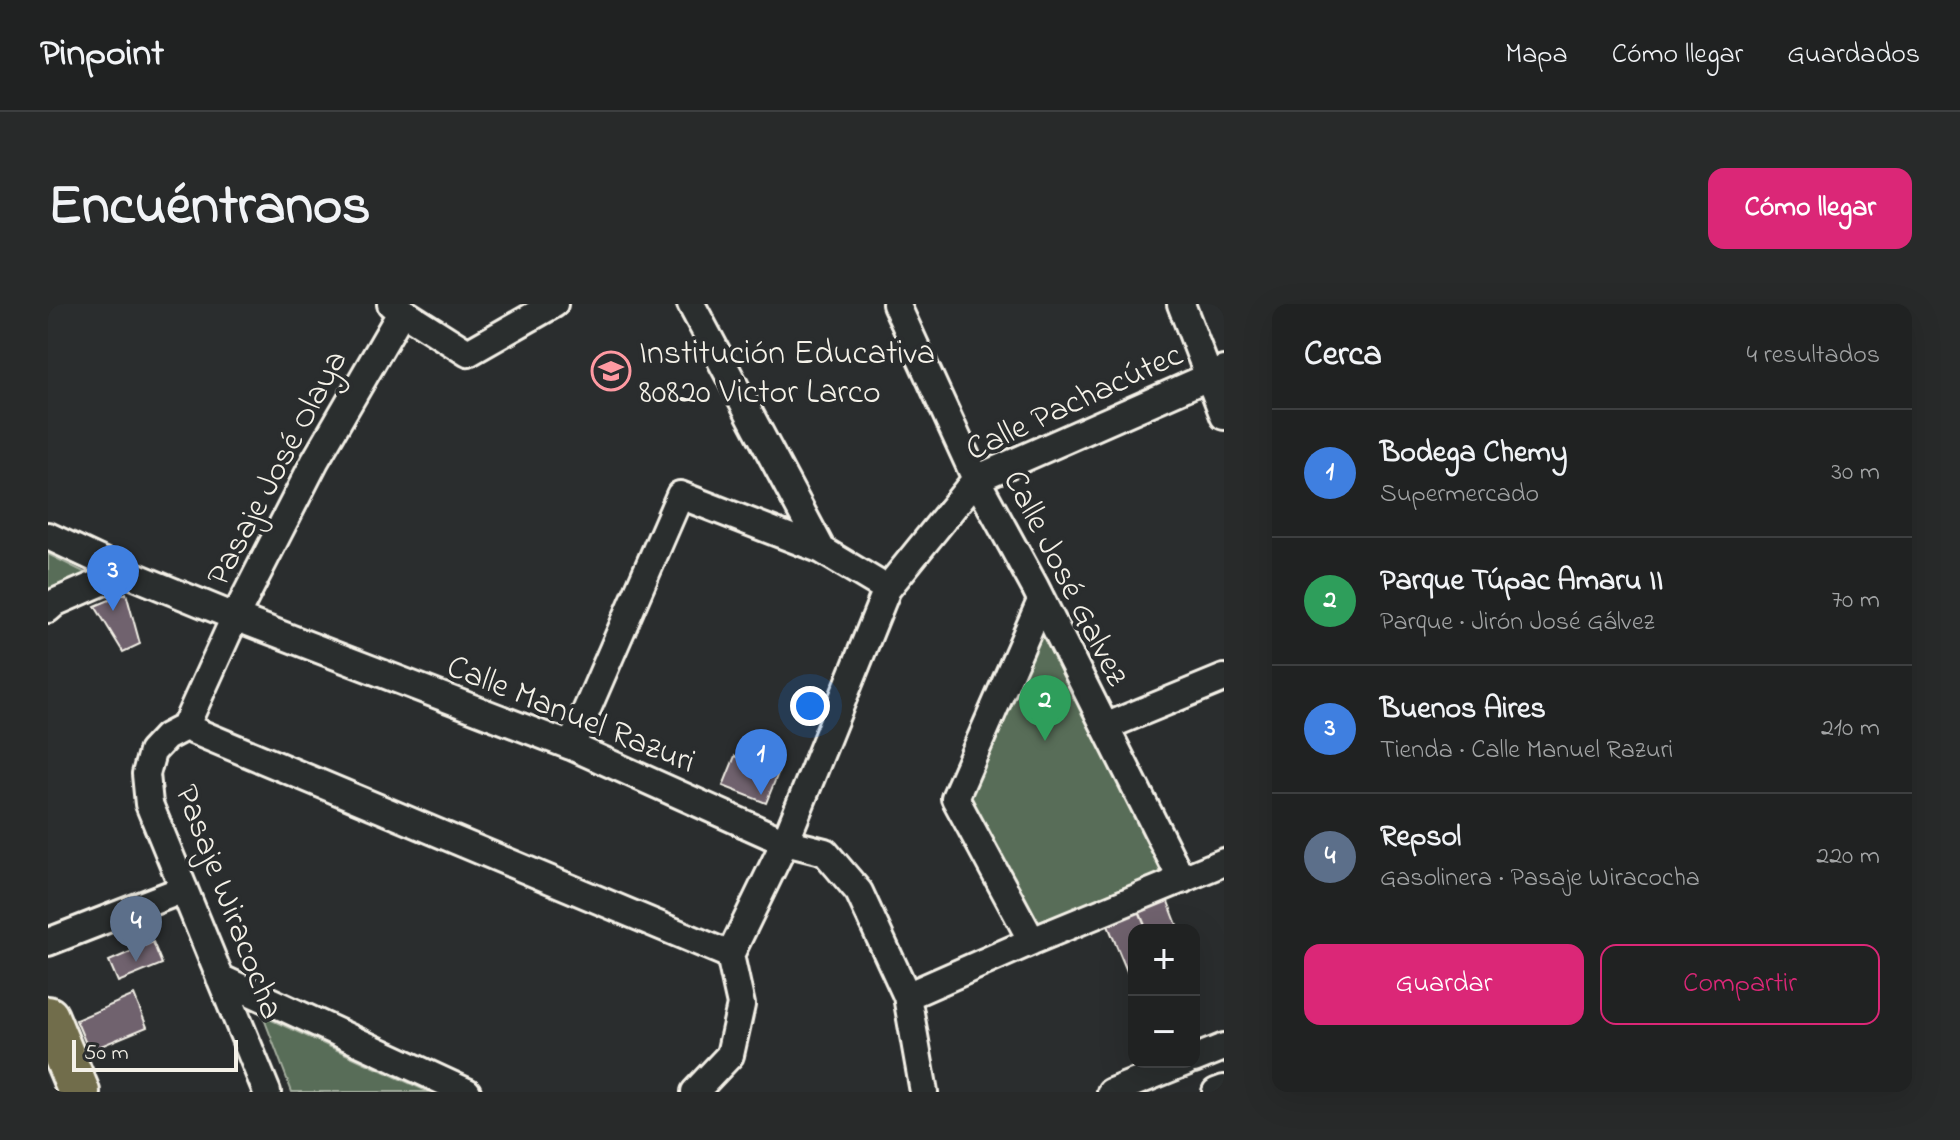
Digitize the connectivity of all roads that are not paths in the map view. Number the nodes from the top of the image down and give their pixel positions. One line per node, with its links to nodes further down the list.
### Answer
1 (554, 304): 5 (street)
2 (691, 304): 10 (street)
3 (896, 304): 8 (street, Calle José Galvez)
4 (1181, 304): 6 (street)
5 (397, 308): 15 (street, Pasaje José Olaya)
6 (1216, 373): 7 (street); 8 (street, Calle Pachacútec)
7 (1224, 416)
8 (976, 479): 12 (street, Calle Pachacútec); 13 (street, Calle José Galvez)
9 (48, 536): 11 (street, Calle Manuel Razuri)
10 (822, 550): 12 (street); 19 (street)
11 (125, 572): 14 (street); 15 (street, Calle Manuel Razuri)
12 (887, 589): 20 (street, Calle Pachacútec)
13 (1041, 601): 18 (street, Calle José Galvez); 24 (street)
14 (48, 609)
15 (235, 617): 17 (street, Pasaje Wiracocha); 19 (street, Calle Manuel Razuri)
16 (1224, 678): 18 (street)
17 (185, 727): 23 (street, Pasaje Wiracocha); 26 (street)
18 (1105, 727): 22 (street, Calle José Galvez)
19 (571, 746): 20 (street, Calle Manuel Razuri)
20 (785, 842): 26 (street, Calle Pachacútec); 28 (street, Calle Manuel Razuri)
21 (1224, 862): 22 (street)
22 (1182, 880): 24 (street)
23 (184, 889): 25 (street); 27 (street, Pasaje Wiracocha)
24 (1032, 941): 28 (street)
25 (48, 942)
26 (730, 955): 37 (street)
27 (220, 978): 35 (street, Pasaje Wiracocha); 36 (street)
28 (907, 996): 38 (street, Calle Manuel Razuri)
29 (48, 1017): 34 (highway)
30 (1224, 1047): 31 (street)
31 (1200, 1057)
32 (1171, 1068): 39 (street)
33 (1224, 1089): 40 (street)
34 (79, 1092)
35 (267, 1092)
36 (467, 1092)
37 (695, 1092)
38 (924, 1092)
39 (1111, 1092)
40 (1216, 1092)

